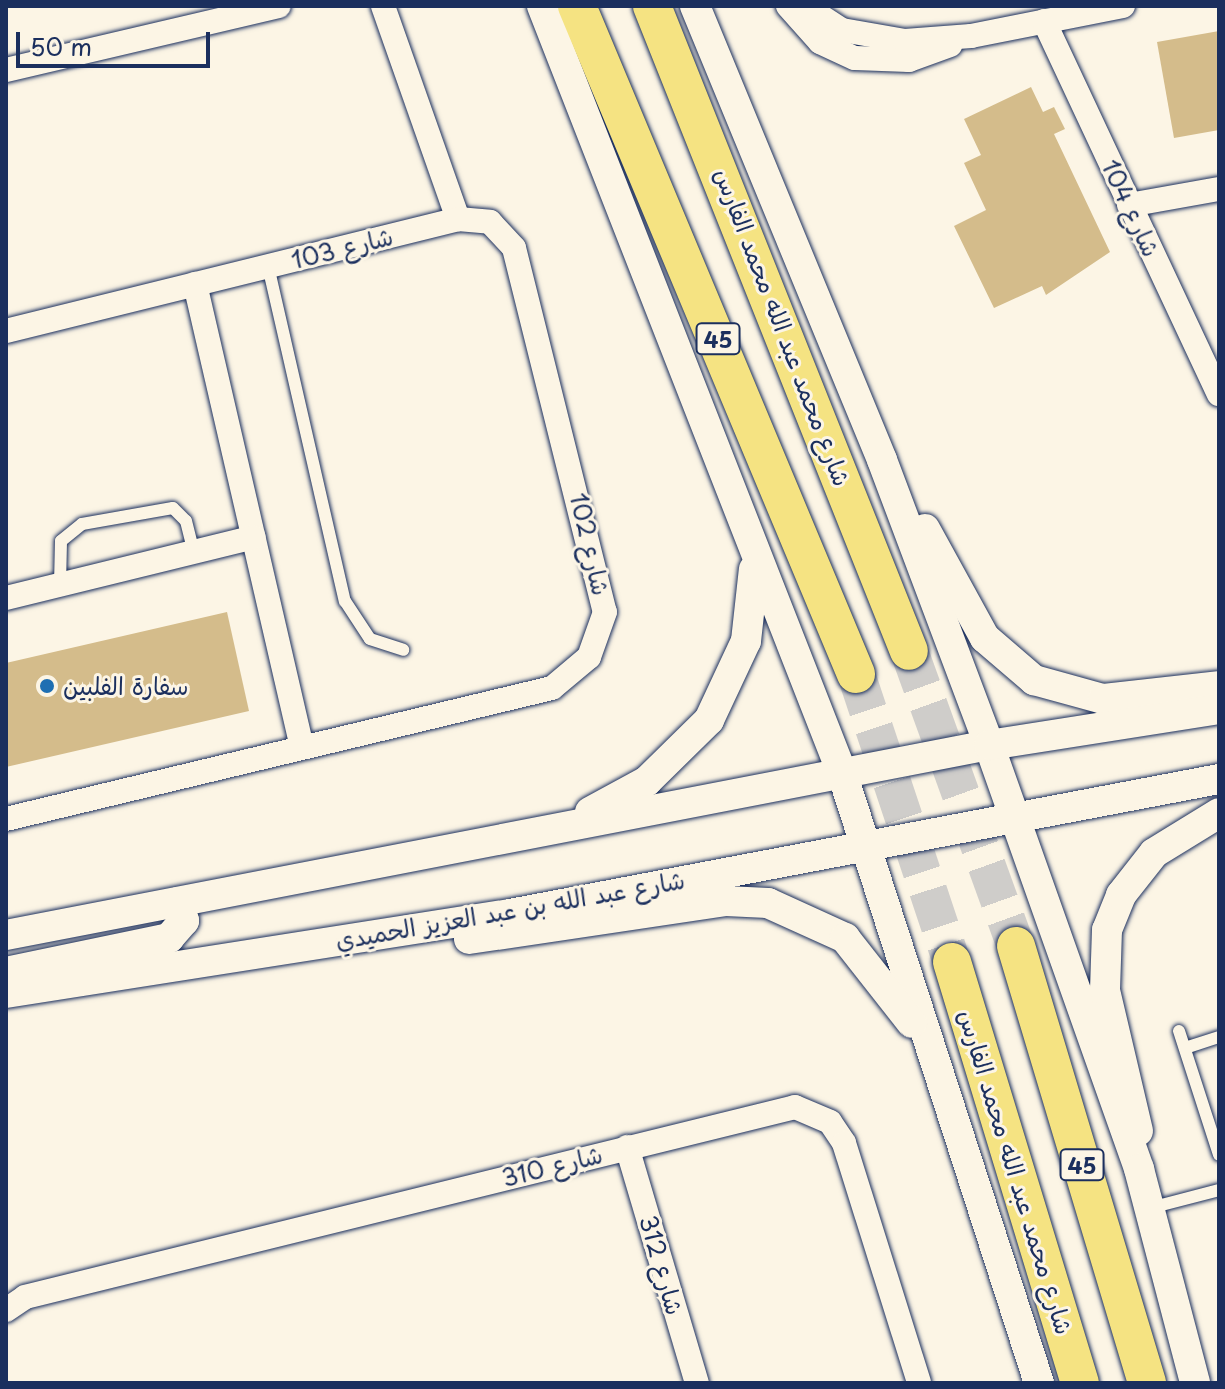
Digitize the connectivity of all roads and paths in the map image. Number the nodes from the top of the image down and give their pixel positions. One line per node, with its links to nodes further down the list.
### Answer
1 (279, 6): 12 (street)
2 (383, 6): 15 (street)
3 (542, 6): 23 (street)
4 (577, 6): 28 (main road, 45)
5 (652, 6): 27 (main road, شارع محمد عبد الله محمد الفارس / 45)
6 (695, 6): 20 (street)
7 (788, 6): 11 (street)
8 (805, 6): 11 (street)
9 (1123, 6): 10 (street)
10 (1044, 21): 11 (street); 14 (street, شارع 104)
11 (971, 36)
12 (6, 70)
13 (1219, 189): 14 (street)
14 (1129, 205): 19 (street, شارع 104)
15 (458, 219): 16 (street, شارع 103); 32 (street, شارع 102)
16 (268, 266): 17 (street, شارع 103); 26 (lane)
17 (195, 284): 18 (street, شارع 103); 21 (street)
18 (6, 331)
19 (1219, 394)
20 (882, 460): 29 (street); 31 (street)
21 (254, 537): 22 (street); 32 (street)
22 (194, 552): 24 (street); 24 (lane)
23 (753, 555): 33 (street); 38 (street)
24 (60, 585): 25 (street)
25 (6, 598)
26 (403, 650)
27 (909, 651)
28 (856, 674)
29 (1219, 686)
30 (1219, 709): 31 (street)
31 (989, 745): 33 (street); 36 (street)
32 (302, 747): 37 (street, شارع 102)
33 (842, 773): 38 (street); 39 (street)
34 (1219, 779): 36 (street, شارع عبد الله بن عبد العزيز الحميدي)
35 (1219, 813): 54 (street)
36 (1012, 817): 39 (street, شارع عبد الله بن عبد العزيز الحميدي); 54 (street)
37 (6, 819)
38 (549, 831): 40 (street)
39 (867, 844): 42 (street, شارع عبد الله بن عبد العزيز الحميدي); 50 (street)
40 (178, 902): 41 (street); 45 (street)
41 (6, 935)
42 (359, 938): 46 (street, شارع عبد الله بن عبد العزيز الحميدي); 50 (street)
43 (1016, 946): 62 (main road, 45)
44 (952, 962): 61 (main road, شارع محمد عبد الله محمد الفارس)
45 (6, 972)
46 (6, 993)
47 (1179, 1031): 49 (lane)
48 (1219, 1037): 49 (lane)
49 (1185, 1048): 51 (lane)
50 (934, 1057): 60 (street)
51 (1214, 1122): 53 (lane)
52 (627, 1147): 57 (street, شارع 310); 58 (street, شارع 312); 59 (street, شارع 310)
53 (1219, 1155)
54 (1139, 1169): 56 (street)
55 (1219, 1190): 56 (lane)
56 (1150, 1208): 63 (street)
57 (6, 1310)
58 (692, 1382)
59 (919, 1383)
60 (1039, 1383)
61 (1080, 1383)
62 (1147, 1383)
63 (1195, 1383)

